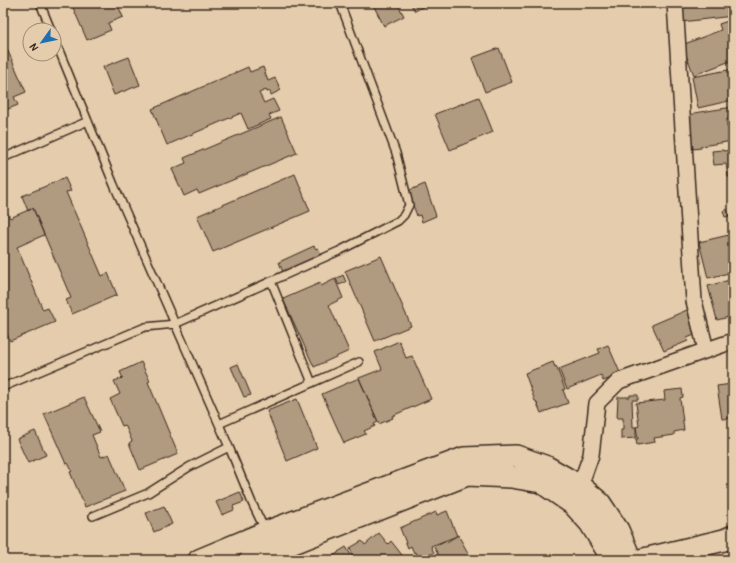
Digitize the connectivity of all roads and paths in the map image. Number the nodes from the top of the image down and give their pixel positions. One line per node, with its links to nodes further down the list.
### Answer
1 (40, 3): 4 (lane)
2 (340, 3): 8 (lane)
3 (675, 3): 11 (street)
4 (48, 22)
5 (62, 58): 6 (lane)
6 (88, 121): 7 (lane); 9 (lane)
7 (3, 158)
8 (271, 281): 9 (lane); 13 (lane)
9 (175, 324): 14 (lane); 15 (lane)
10 (733, 341): 11 (street)
11 (706, 350): 17 (street)
12 (359, 362): 13 (lane)
13 (312, 383): 15 (lane)
14 (3, 387)
15 (219, 424): 16 (lane)
16 (229, 447): 18 (lane); 19 (lane)
17 (574, 494): 19 (main road); 23 (main road); 24 (main road)
18 (93, 516)
19 (270, 541): 21 (main road); 22 (main road)
20 (730, 543): 25 (main road)
21 (200, 560)
22 (250, 560)
23 (611, 560)
24 (631, 560)
25 (640, 560)

